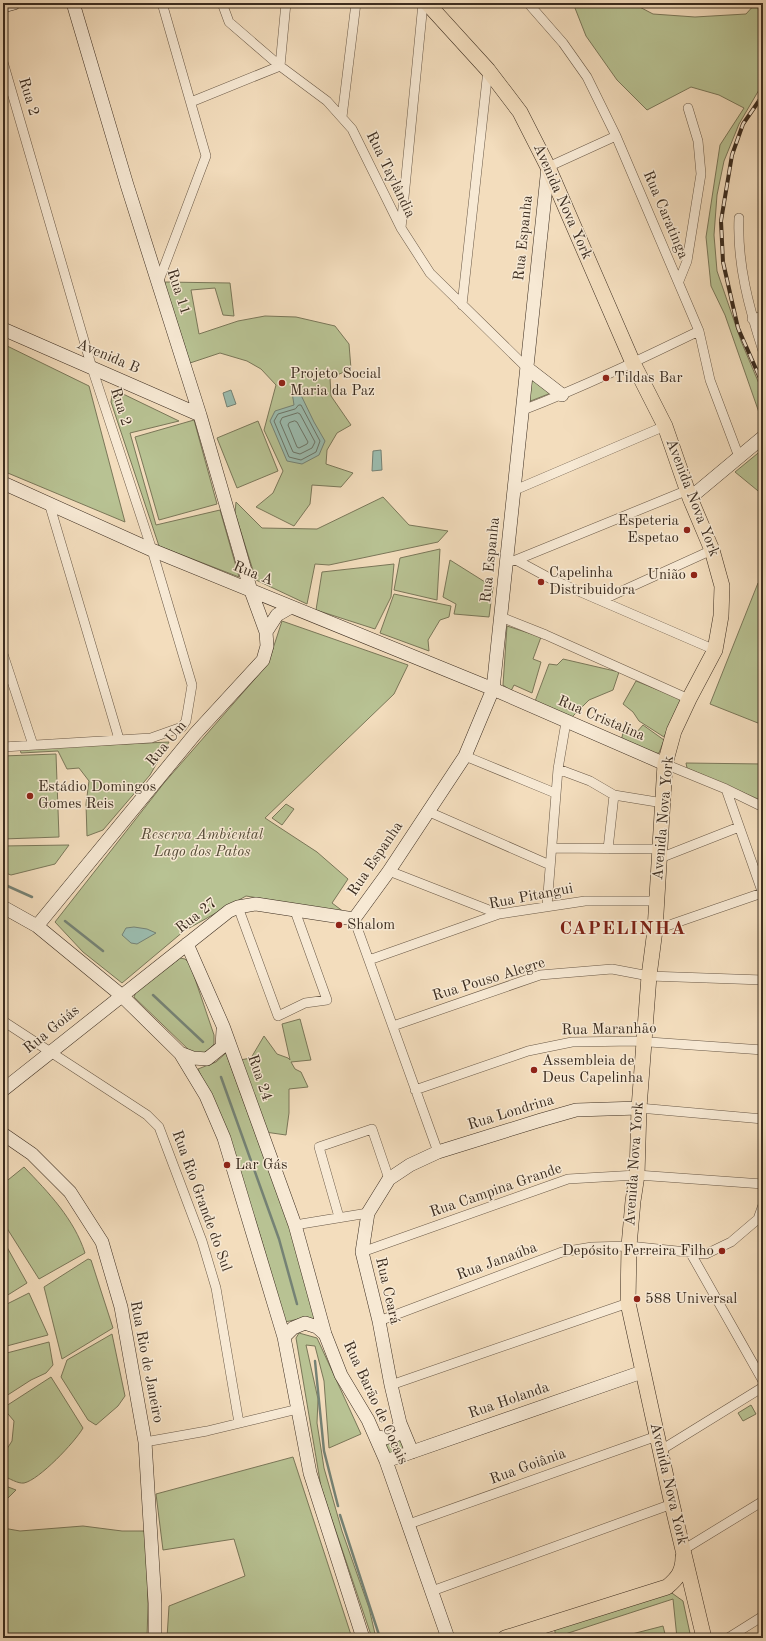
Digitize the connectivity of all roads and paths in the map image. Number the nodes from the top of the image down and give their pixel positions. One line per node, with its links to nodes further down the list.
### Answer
1 (14, 3): 10 (street)
2 (73, 3): 22 (street, Rua 11)
3 (162, 3): 14 (street)
4 (222, 3): 12 (street, Rua Taylândia)
5 (286, 3): 12 (street)
6 (356, 3): 16 (street)
7 (423, 3): 20 (street)
8 (427, 3): 13 (main road, Avenida Nova York)
9 (528, 3): 17 (street, Rua Caratinga)
10 (3, 6)
11 (3, 62): 30 (street, Rua 2)
12 (280, 66): 14 (street); 16 (street, Rua Taylândia)
13 (488, 70): 18 (main road, Avenida Nova York); 23 (street)
14 (191, 102): 22 (street)
15 (688, 108): 21 (street)
16 (342, 117): 20 (street, Rua Taylândia)
17 (616, 136): 18 (street); 21 (street, Rua Caratinga)
18 (548, 167): 29 (main road, Avenida Nova York); 31 (street, Rua Espanha)
19 (739, 218): 25 (street)
20 (401, 228): 23 (street, Rua Taylândia)
21 (678, 281): 27 (street, Rua Caratinga)
22 (158, 283): 34 (street, Rua 11)
23 (462, 305): 31 (street, Rua Taylândia)
24 (763, 316): 25 (street)
25 (752, 319): 28 (street)
26 (3, 329): 30 (street, Avenida B)
27 (699, 331): 29 (street); 37 (street, Rua Caratinga)
28 (763, 352)
29 (633, 363): 32 (street); 35 (main road, Avenida Nova York)
30 (92, 368): 34 (street, Avenida B); 42 (street, Rua 2)
31 (527, 368): 32 (street); 33 (street, Rua Espanha)
32 (562, 395): 33 (street)
33 (523, 410): 39 (street, Rua Espanha)
34 (200, 415): 45 (street, Rua 11)
35 (665, 426): 39 (street); 40 (main road, Avenida Nova York)
36 (763, 437): 37 (street)
37 (739, 457): 40 (street)
38 (3, 483): 41 (street, Rua A)
39 (515, 490): 44 (street, Rua Espanha)
40 (689, 494): 43 (main road, Avenida Nova York); 44 (street)
41 (49, 503): 42 (street, Rua A); 57 (street)
42 (152, 550): 45 (street, Rua A); 55 (street, Rua 2)
43 (712, 550): 46 (street); 50 (main road, Avenida Nova York)
44 (512, 561): 46 (street); 48 (street, Rua Espanha)
45 (251, 591): 47 (street, Rua A); 49 (street, Rua Um)
46 (602, 600): 50 (street)
47 (291, 607): 49 (street); 52 (street, Rua A)
48 (501, 618): 52 (street, Rua Espanha); 53 (street)
49 (266, 632): 56 (street, Rua Um)
50 (715, 650): 53 (main road, Avenida Nova York)
51 (3, 654): 58 (street)
52 (494, 689): 54 (street, Rua Cristalina); 60 (street, Rua Espanha)
53 (689, 699): 61 (main road, Avenida Nova York)
54 (566, 722): 61 (street, Rua Cristalina); 62 (street)
55 (182, 727): 56 (street); 57 (street)
56 (195, 734): 83 (street, Rua Um)
57 (119, 739): 58 (street)
58 (33, 745): 59 (street)
59 (3, 747)
60 (465, 756): 64 (street); 68 (street, Rua Espanha)
61 (665, 764): 63 (street, Rua Cristalina); 66 (main road, Avenida Nova York)
62 (558, 769): 64 (street); 65 (street)
63 (726, 788): 67 (street, Rua Cristalina); 69 (street)
64 (555, 793): 70 (street)
65 (614, 795): 66 (street); 71 (street)
66 (663, 803): 72 (main road, Avenida Nova York)
67 (763, 807)
68 (427, 811): 73 (street); 74 (street, Rua Espanha)
69 (739, 827): 72 (street); 75 (street)
70 (552, 848): 71 (street); 73 (street)
71 (608, 849): 72 (street)
72 (661, 854): 76 (main road, Avenida Nova York)
73 (550, 865): 77 (street)
74 (389, 871): 81 (street); 82 (street, Rua Espanha)
75 (763, 894): 84 (street)
76 (657, 901): 77 (street, Rua Pitangui); 84 (main road, Avenida Nova York)
77 (547, 906): 81 (street, Rua Pitangui)
78 (3, 907): 83 (street)
79 (238, 907): 80 (street, Rua 27); 80 (street); 85 (street, Rua 27)
80 (295, 911): 82 (street, Rua 27)
81 (499, 914): 86 (street, Rua Pitangui)
82 (354, 919): 86 (street)
83 (37, 926): 89 (street)
84 (655, 930): 87 (main road, Avenida Nova York)
85 (187, 944): 89 (street, Rua 27); 91 (street, Rua 24)
86 (369, 960): 92 (street)
87 (649, 976): 88 (street, Rua Pouso Alegre); 92 (street, Rua Pouso Alegre); 93 (main road, Avenida Nova York)
88 (763, 980)
89 (121, 996): 95 (street, Rua Goiás); 96 (street)
90 (3, 1021): 95 (street, Rua Rio Grande do Sul)
91 (223, 1026): 96 (street); 109 (street, Rua 24)
92 (393, 1026): 98 (street)
93 (645, 1041): 94 (street, Rua Maranhão); 98 (street, Rua Maranhão); 99 (main road, Avenida Nova York)
94 (763, 1050)
95 (50, 1052): 97 (street, Rua Goiás); 122 (street, Rua Rio Grande do Sul)
96 (180, 1053): 116 (street)
97 (3, 1090)
98 (415, 1090): 102 (street)
99 (639, 1108): 100 (street, Rua Londrina); 102 (street, Rua Londrina); 103 (main road, Avenida Nova York)
100 (763, 1118)
101 (3, 1134): 125 (street, Rua Rio de Janeiro)
102 (438, 1152): 104 (street, Rua Ceará)
103 (637, 1175): 105 (street, Rua Campina Grande); 110 (main road, Avenida Nova York); 111 (street, Rua Campina Grande)
104 (389, 1179): 107 (street, Rua Ceará); 108 (street)
105 (763, 1184)
106 (763, 1205): 112 (street)
107 (368, 1213): 108 (street); 111 (street, Rua Ceará)
108 (339, 1216): 109 (street)
109 (295, 1225): 115 (street, Rua Barão de Cocais)
110 (629, 1246): 112 (street); 113 (main road, Avenida Nova York); 114 (street, Rua Janaúba)
111 (362, 1252): 114 (street, Rua Ceará)
112 (690, 1252): 118 (street)
113 (628, 1303): 117 (main road, Avenida Nova York); 119 (street)
114 (379, 1320): 119 (street, Rua Ceará)
115 (325, 1334): 116 (street); 124 (street, Rua Barão de Cocais)
116 (284, 1337): 121 (street)
117 (642, 1372): 126 (main road, Avenida Nova York); 127 (street, Rua Holanda)
118 (763, 1381)
119 (391, 1385): 123 (street, Rua Ceará)
120 (763, 1386): 126 (street, Rua Goiânia)
121 (298, 1409): 122 (street); 138 (street)
122 (239, 1423): 125 (street)
123 (400, 1423): 124 (street); 127 (street, Rua Ceará)
124 (376, 1437): 128 (street, Rua Barão de Cocais)
125 (145, 1442): 137 (street, Rua Rio de Janeiro)
126 (659, 1443): 130 (main road, Avenida Nova York); 131 (street, Rua Goiânia)
127 (412, 1452): 128 (street, Rua Holanda)
128 (386, 1461): 131 (street, Rua Barão de Cocais)
129 (763, 1501): 132 (street)
130 (672, 1504): 132 (main road, Avenida Nova York); 134 (street)
131 (409, 1524): 134 (street, Rua Barão de Cocais)
132 (683, 1550): 133 (main road); 135 (main road, Avenida Nova York)
133 (667, 1587): 135 (main road); 140 (main road)
134 (432, 1591): 139 (street, Rua Barão de Cocais)
135 (696, 1602): 141 (main road, Avenida Nova York)
136 (763, 1616): 142 (street)
137 (155, 1638)
138 (363, 1638)
139 (448, 1638)
140 (505, 1638)
141 (704, 1638)
142 (728, 1638)

